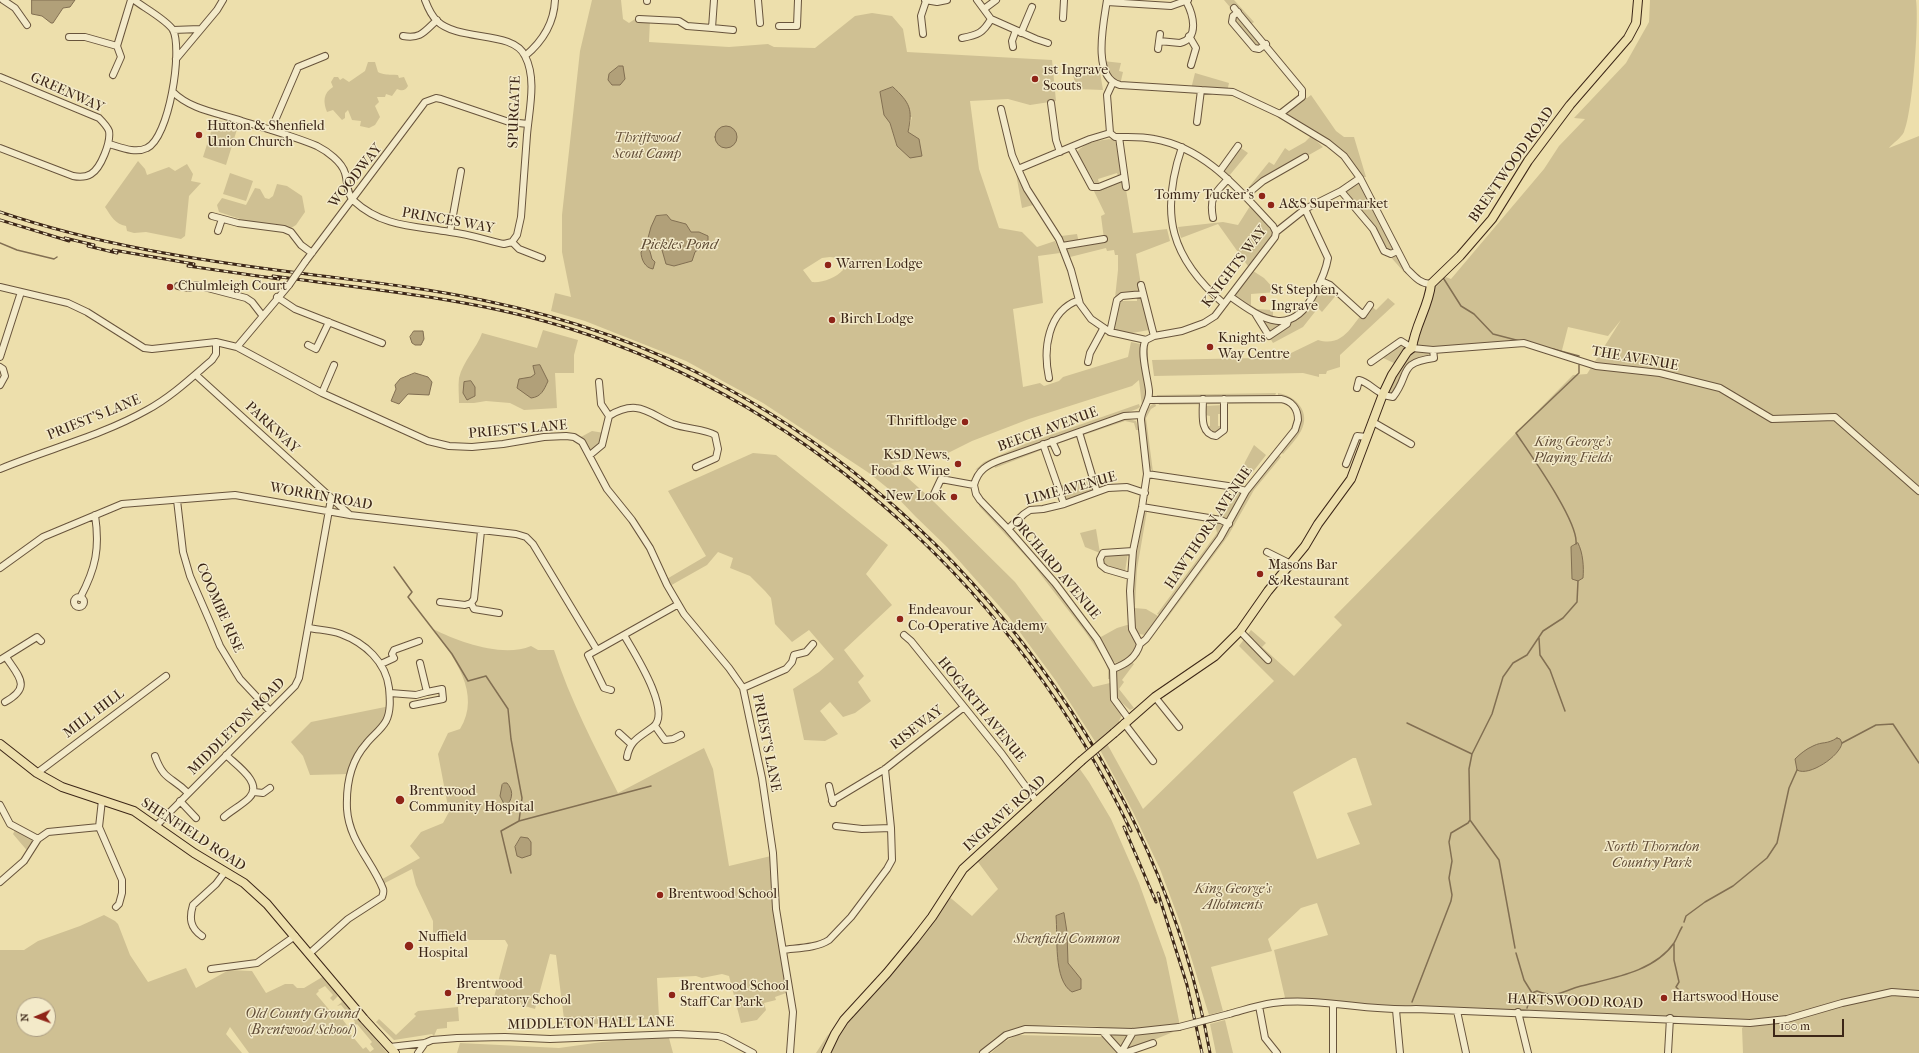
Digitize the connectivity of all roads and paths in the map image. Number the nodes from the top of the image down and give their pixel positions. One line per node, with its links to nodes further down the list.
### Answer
1 (3, 0): 25 (street)
2 (133, 0): 29 (street); 41 (street)
3 (223, 0): 27 (street)
4 (425, 0): 23 (street, SPURGATE)
5 (555, 0): 45 (street)
6 (714, 0): 28 (street)
7 (758, 0): 24 (street)
8 (798, 0): 26 (street)
9 (947, 0): 14 (street)
10 (977, 0): 19 (street)
11 (996, 0): 19 (street)
12 (1064, 0): 20 (street)
13 (1638, 0): 94 (main road, BRENTWOOD ROAD)
14 (925, 1): 32 (street)
15 (1107, 1): 17 (street); 50 (street)
16 (1187, 1): 17 (street); 35 (street)
17 (1175, 3)
18 (1032, 7): 31 (street)
19 (984, 9): 22 (street)
20 (1062, 18)
21 (639, 19): 28 (street)
22 (991, 19): 31 (street); 37 (street)
23 (437, 20): 34 (street); 45 (street, SPURGATE)
24 (760, 23)
25 (27, 25)
26 (779, 26)
27 (200, 28): 29 (street); 46 (street)
28 (712, 28): 30 (street)
29 (173, 30): 46 (street)
30 (733, 30)
31 (1018, 31): 39 (street); 42 (street)
32 (923, 34)
33 (1160, 34): 38 (street)
34 (403, 36)
35 (1189, 36): 38 (street); 47 (street)
36 (69, 37): 41 (street)
37 (962, 38)
38 (1159, 41): 43 (street)
39 (1048, 43)
40 (1266, 44): 40 (street); 57 (street)
41 (117, 46): 48 (street)
42 (1013, 47)
43 (1158, 49)
44 (325, 56): 60 (street)
45 (526, 56): 59 (street, SPURGATE)
46 (176, 59): 52 (street)
47 (1191, 65)
48 (113, 75)
49 (0, 76): 63 (street, GREENWAY)
50 (1113, 82): 51 (street); 61 (street)
51 (1201, 90): 57 (street); 58 (street)
52 (173, 92): 53 (street); 54 (street)
53 (180, 99): 54 (street); 60 (street)
54 (171, 103): 63 (street)
55 (1051, 103): 68 (street)
56 (1001, 109): 70 (street)
57 (1280, 114): 74 (street)
58 (1197, 122)
59 (528, 124): 79 (street, WOODWAY); 88 (street, SPURGATE)
60 (272, 130): 79 (street)
61 (1110, 133): 62 (street); 67 (street)
62 (1119, 137): 65 (street); 73 (street)
63 (109, 144): 66 (street)
64 (1238, 146): 72 (street)
65 (1182, 147): 72 (street); 103 (street)
66 (0, 148)
67 (1071, 148): 68 (street); 73 (street)
68 (1060, 152): 70 (street)
69 (1305, 157): 78 (street)
70 (1018, 169): 89 (street)
71 (461, 171): 85 (street)
72 (1220, 171): 75 (street)
73 (1124, 177): 76 (street)
74 (1360, 178): 77 (street, KNIGHTS WAY); 91 (street)
75 (1228, 179): 78 (street); 82 (street)
76 (1126, 187)
77 (1341, 191): 80 (street, KNIGHTS WAY); 91 (street)
78 (1245, 196): 86 (street)
79 (352, 200): 85 (street, PRINCES WAY); 90 (street, WOODWAY)
80 (1305, 209): 86 (street, KNIGHTS WAY); 93 (street)
81 (212, 216): 83 (street)
82 (1213, 218)
83 (222, 219): 84 (street); 90 (street)
84 (218, 231)
85 (450, 232): 88 (street, PRINCES WAY)
86 (1276, 232): 101 (street, KNIGHTS WAY)
87 (1104, 239): 89 (street)
88 (512, 242): 92 (street, PRINCES WAY)
89 (1062, 246): 102 (street)
90 (312, 252): 100 (street, WOODWAY, bridge)
91 (1397, 252): 94 (street)
92 (542, 258)
93 (1321, 281): 104 (street); 107 (street)
94 (1431, 284): 117 (main road)
95 (1141, 285): 99 (street)
96 (178, 286): 105 (street)
97 (0, 287): 98 (street)
98 (21, 292): 113 (street); 119 (street)
99 (1143, 294): 110 (street); 111 (street)
100 (277, 297): 105 (street, WOODWAY); 108 (street)
101 (1231, 297): 103 (street, KNIGHTS WAY); 106 (street)
102 (1078, 300): 109 (street); 125 (street)
103 (1224, 304): 111 (street, KNIGHTS WAY)
104 (1370, 305)
105 (262, 315): 116 (street, WOODWAY)
106 (1256, 315): 107 (street); 107 (street)
107 (1288, 321)
108 (329, 322): 114 (street); 115 (street)
109 (1103, 329): 110 (street); 120 (street)
110 (1110, 332): 112 (street)
111 (1154, 336): 112 (street, KNIGHTS WAY)
112 (1146, 340): 132 (street)
113 (216, 342): 116 (street, PRIEST'S LANE); 124 (street, PRIEST'S LANE)
114 (382, 343)
115 (308, 346)
116 (237, 347): 129 (street, PRIEST'S LANE)
117 (1412, 348): 118 (street, THE AVENUE); 121 (street); 130 (main road, INGRAVE ROAD)
118 (1433, 350): 130 (street); 150 (street, THE AVENUE)
119 (0, 357)
120 (1088, 362)
121 (1371, 362)
122 (334, 365): 129 (street)
123 (0, 367): 127 (street)
124 (196, 375): 146 (street, PRIEST'S LANE); 154 (street, PARKWAY)
125 (1049, 378)
126 (599, 382): 134 (street)
127 (0, 385)
128 (1357, 388): 130 (street)
129 (322, 393): 143 (street, PRIEST'S LANE)
130 (1383, 394): 136 (main road, INGRAVE ROAD)
131 (1224, 399): 133 (street, HAWTHORN AVENUE); 133 (street); 149 (street, HAWTHORN AVENUE)
132 (1149, 400): 133 (street, HAWTHORN AVENUE); 135 (street)
133 (1203, 400)
134 (609, 416): 143 (street); 145 (street)
135 (1141, 416): 137 (street, BEECH AVENUE); 147 (street)
136 (1373, 422): 138 (main road, INGRAVE ROAD); 141 (street)
137 (1079, 432): 139 (street, BEECH AVENUE); 151 (street)
138 (1367, 437): 144 (street); 166 (main road, INGRAVE ROAD)
139 (1052, 441): 140 (street, BEECH AVENUE); 142 (street)
140 (1043, 444): 148 (street, BEECH AVENUE); 156 (street)
141 (1411, 444)
142 (1057, 452)
143 (590, 455): 172 (street, PRIEST'S LANE)
144 (1346, 464)
145 (696, 467)
146 (0, 469)
147 (1147, 474): 149 (street); 152 (street)
148 (974, 485): 153 (street); 162 (street, ORCHARD AVENUE)
149 (1246, 491): 161 (street, HAWTHORN AVENUE)
150 (1919, 491)
151 (1097, 492): 152 (street, LIME AVENUE); 156 (street, LIME AVENUE)
152 (1145, 492): 157 (street)
153 (932, 496)
154 (331, 499): 158 (street); 160 (street, PARKWAY)
155 (177, 500): 158 (street, WORRIN ROAD); 159 (street, WORRIN ROAD); 200 (street, COOMBE RISE)
156 (1064, 504): 162 (street, LIME AVENUE)
157 (1142, 507): 161 (street); 164 (street)
158 (328, 512): 160 (street, WORRIN ROAD); 174 (street, MIDDLETON ROAD)
159 (95, 514): 167 (street, WORRIN ROAD); 169 (street)
160 (350, 515): 163 (street, WORRIN ROAD)
161 (1229, 524): 181 (street, HAWTHORN AVENUE)
162 (1008, 529): 190 (street, ORCHARD AVENUE)
163 (481, 531): 171 (street); 182 (street, WORRIN ROAD)
164 (1133, 551): 168 (street); 168 (street)
165 (1267, 552): 166 (street)
166 (1291, 564): 175 (main road, INGRAVE ROAD)
167 (0, 568)
168 (1130, 576): 181 (street)
169 (80, 598)
170 (440, 602): 171 (street)
171 (471, 603): 173 (street)
172 (677, 605): 176 (street); 192 (street, PRIEST'S LANE)
173 (499, 613)
174 (309, 628): 189 (street); 200 (street, MIDDLETON ROAD)
175 (1240, 631): 187 (street); 196 (main road, INGRAVE ROAD)
176 (624, 635): 182 (street); 202 (street)
177 (904, 635): 199 (street, HOGARTH AVENUE)
178 (39, 636): 185 (street)
179 (420, 641): 189 (street)
180 (813, 644): 184 (street)
181 (1140, 644): 190 (street, HAWTHORN AVENUE)
182 (595, 647): 193 (street)
183 (791, 647): 184 (street)
184 (794, 654): 192 (street)
185 (6, 657): 186 (street); 197 (street)
186 (0, 660)
187 (1268, 660)
188 (420, 663): 194 (street)
189 (381, 664): 195 (street)
190 (1113, 669): 201 (street, ORCHARD AVENUE)
191 (166, 676): 213 (street, MILL HILL)
192 (743, 688): 234 (street, PRIEST'S LANE)
193 (611, 690)
194 (427, 692): 195 (street); 198 (street)
195 (390, 693): 235 (street)
196 (1155, 697): 201 (main road, INGRAVE ROAD); 203 (street)
197 (10, 702)
198 (413, 705)
199 (964, 707): 212 (street, RISEWAY); 220 (street, HOGARTH AVENUE)
200 (270, 711): 208 (street, MIDDLETON ROAD)
201 (1126, 721): 211 (street, ORCHARD AVENUE); 220 (main road, INGRAVE ROAD, bridge)
202 (655, 726): 205 (street); 206 (street)
203 (1179, 727)
204 (619, 733): 206 (street)
205 (681, 735)
206 (630, 743): 210 (street)
207 (0, 744): 213 (main road, SHENFIELD ROAD)
208 (226, 755): 216 (street); 217 (street, MIDDLETON ROAD)
209 (155, 756): 217 (street)
210 (626, 758)
211 (1153, 761)
212 (885, 769): 214 (street, RISEWAY); 227 (street)
213 (37, 773): 218 (main road, SHENFIELD ROAD)
214 (829, 786)
215 (270, 788): 216 (street)
216 (254, 792): 222 (street)
217 (188, 793): 219 (street, MIDDLETON ROAD)
218 (102, 800): 224 (main road, SHENFIELD ROAD); 226 (street)
219 (180, 801): 223 (street); 224 (street, MIDDLETON ROAD)
220 (1037, 802): 253 (main road, INGRAVE ROAD)
221 (0, 805): 228 (street)
222 (224, 817)
223 (196, 818)
224 (156, 826): 229 (main road, SHENFIELD ROAD)
225 (836, 826): 227 (street)
226 (99, 827): 228 (street); 231 (street)
227 (891, 828): 234 (street)
228 (38, 838): 230 (street)
229 (225, 872): 232 (street); 233 (main road, SHENFIELD ROAD)
230 (0, 882)
231 (116, 907)
232 (202, 936)
233 (295, 936): 235 (main road, SHENFIELD ROAD); 236 (street)
234 (783, 950): 252 (street, PRIEST'S LANE)
235 (310, 953): 248 (main road, SHENFIELD ROAD)
236 (211, 969)
237 (1919, 994): 243 (street, HARTSWOOD ROAD)
238 (1333, 1005): 239 (street, HARTSWOOD ROAD); 240 (street, HARTSWOOD ROAD); 256 (street)
239 (1259, 1006): 245 (street, HARTSWOOD ROAD, bridge); 255 (street)
240 (1396, 1010): 241 (street, HARTSWOOD ROAD); 257 (street)
241 (1457, 1011): 242 (street, HARTSWOOD ROAD); 258 (street)
242 (1518, 1012): 243 (street, HARTSWOOD ROAD); 259 (street)
243 (1670, 1018): 260 (street)
244 (1103, 1032): 245 (street, HARTSWOOD ROAD); 249 (street); 254 (street, HARTSWOOD ROAD)
245 (1133, 1032): 249 (street)
246 (425, 1043): 248 (street, MIDDLETON HALL LANE); 250 (street); 251 (street, MIDDLETON HALL LANE)
247 (1153, 1043): 249 (street)
248 (392, 1050)
249 (1123, 1052)
250 (418, 1053)
251 (753, 1053)
252 (790, 1053)
253 (826, 1053)
254 (983, 1053)
255 (1276, 1053)
256 (1333, 1053)
257 (1400, 1053)
258 (1466, 1053)
259 (1528, 1053)
260 (1668, 1053)

